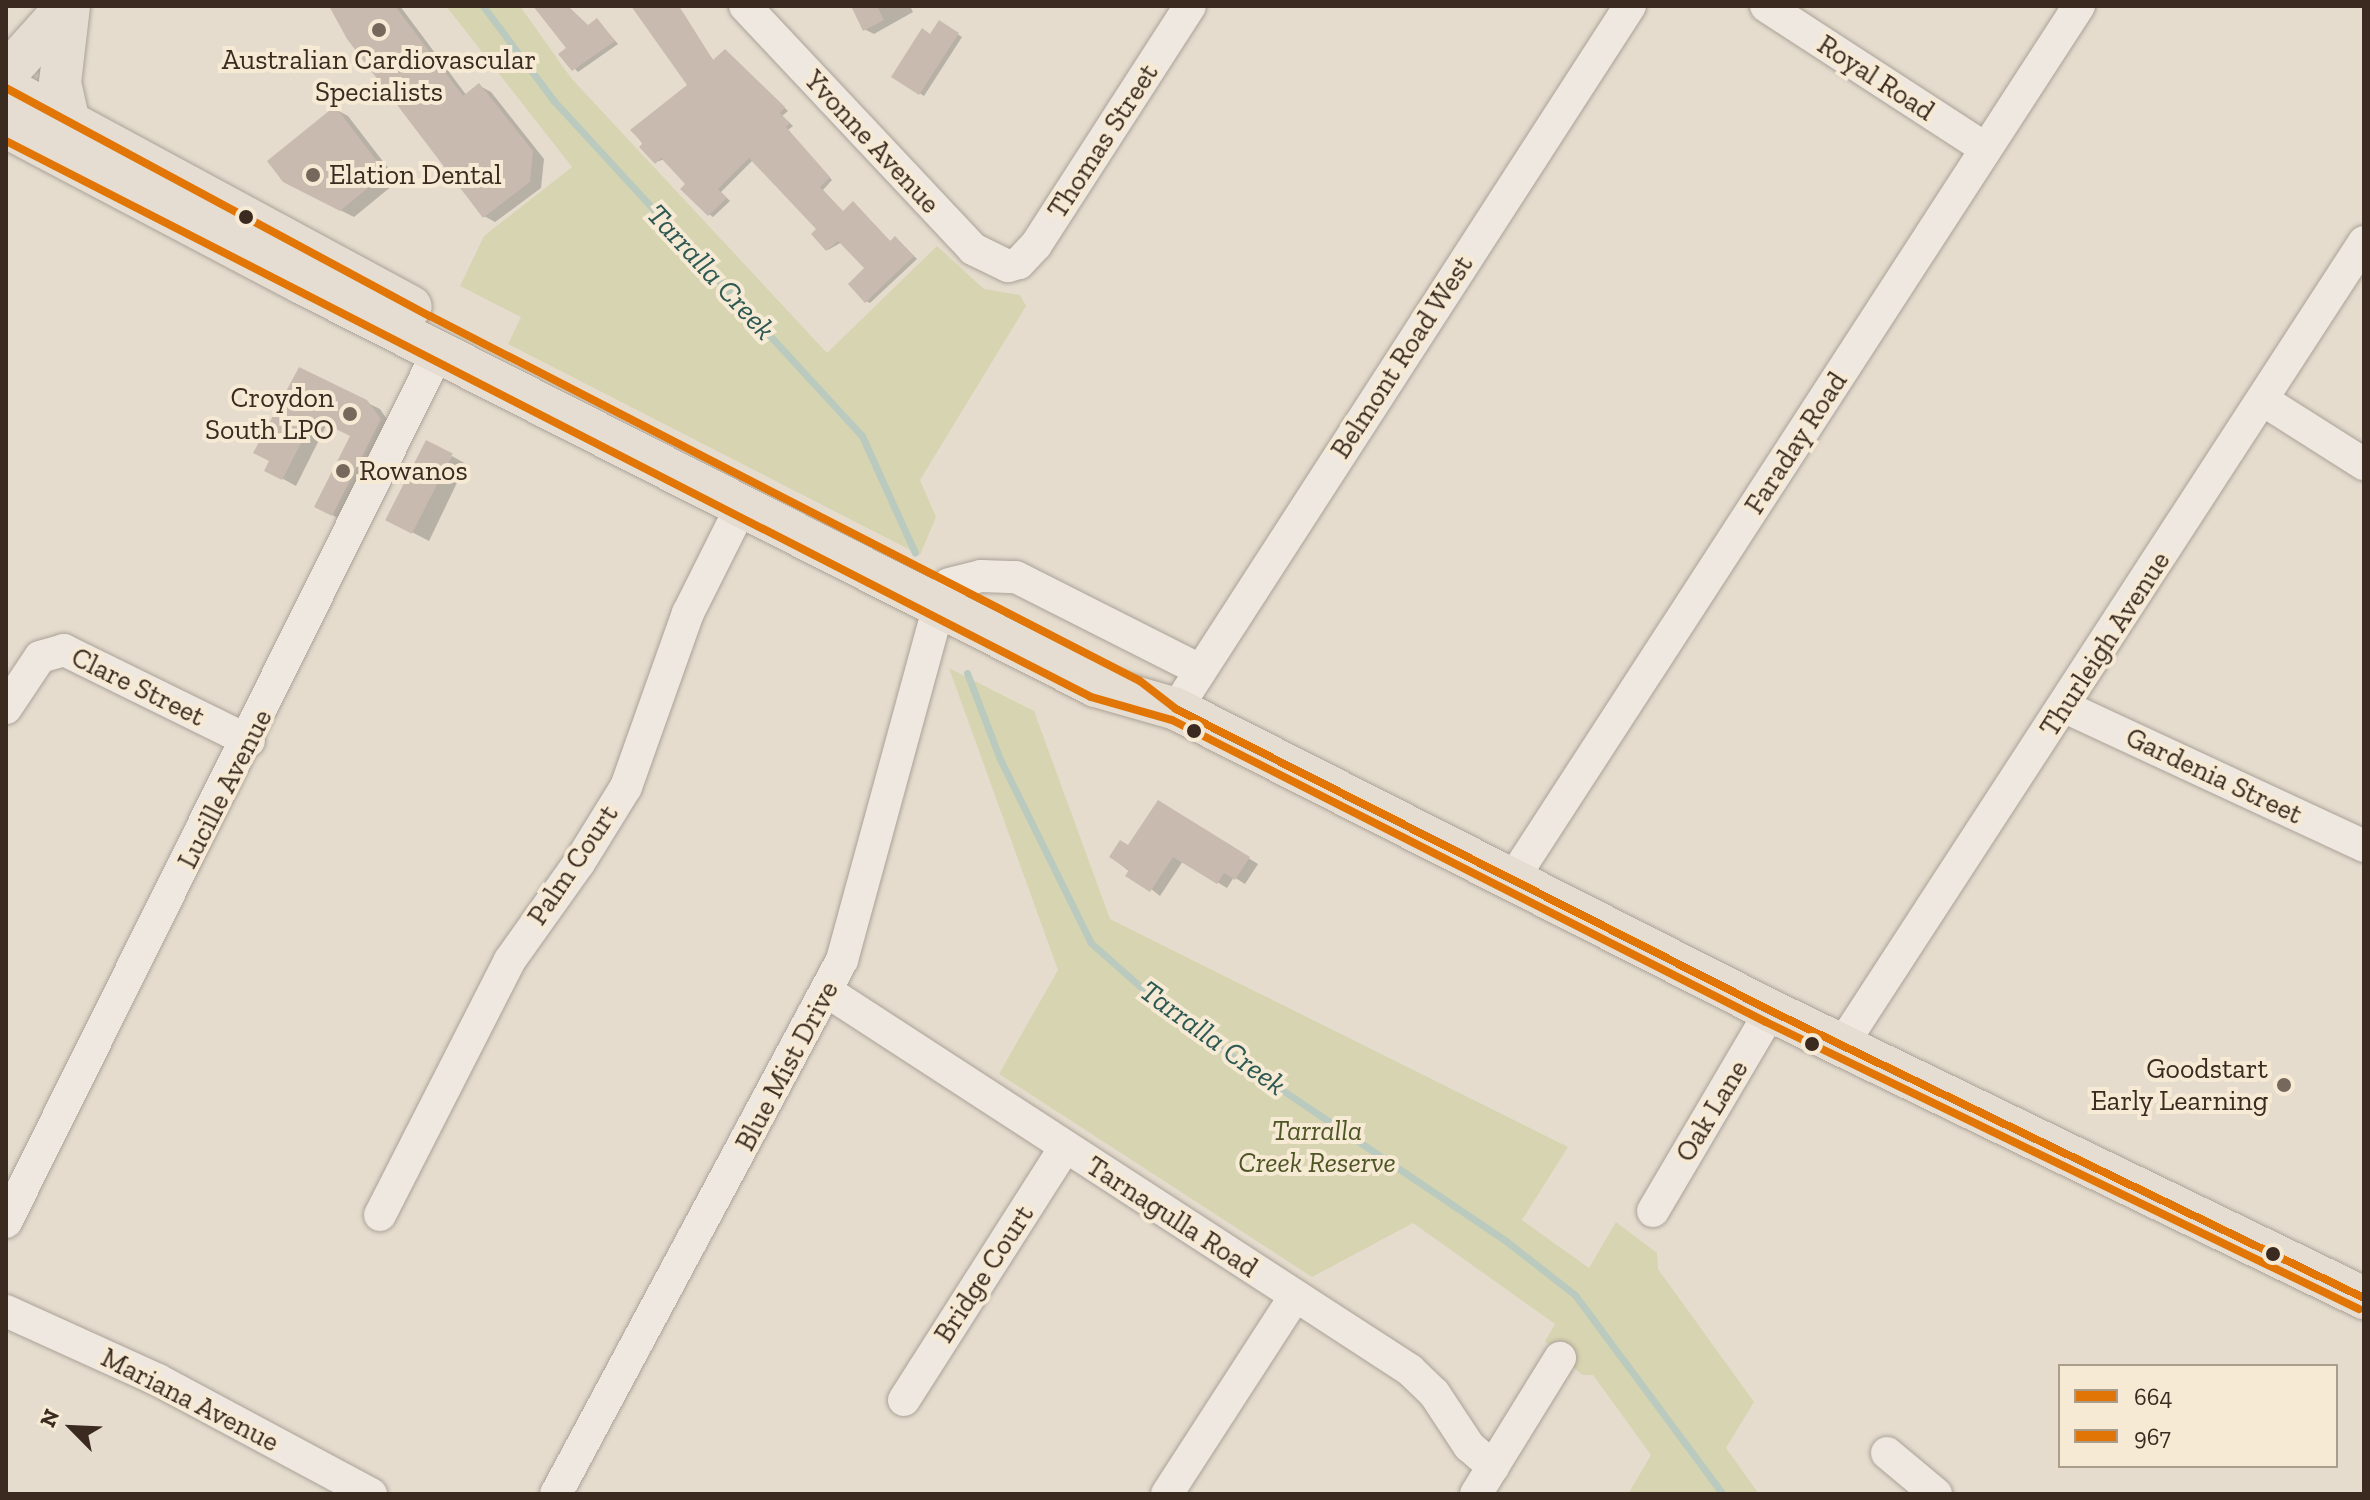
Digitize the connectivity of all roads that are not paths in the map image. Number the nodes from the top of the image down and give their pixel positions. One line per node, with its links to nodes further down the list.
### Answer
1 (745, 6): 16 (street, Yvonne Avenue)
2 (1190, 6): 16 (street, Thomas Street)
3 (1630, 6): 22 (street, Belmont Road West)
4 (1766, 6): 12 (street, Royal Road)
5 (2079, 6): 12 (street, Faraday Road)
6 (65, 9): 7 (main road); 8 (main road); 11 (main road)
7 (6, 36)
8 (6, 74)
9 (6, 88): 11 (main road)
10 (6, 127): 14 (main road)
11 (70, 127): 17 (main road)
12 (1986, 149): 28 (street, Faraday Road)
13 (6, 159): 14 (main road)
14 (79, 168): 17 (main road)
15 (2364, 242): 18 (street, Thurleigh Avenue)
16 (1008, 266)
17 (434, 334): 20 (main road); 21 (main road); 26 (street, Lucille Avenue)
18 (2263, 400): 19 (street); 23 (street, Thurleigh Avenue)
19 (2364, 464)
20 (742, 505): 21 (main road); 34 (street, Palm Court)
21 (944, 595): 22 (street); 25 (main road); 29 (street, Blue Mist Drive)
22 (1198, 669): 25 (street, Belmont Road West)
23 (2065, 707): 27 (street, Gardenia Street); 31 (street, Thurleigh Avenue)
24 (6, 708): 26 (street, Clare Street)
25 (1176, 709): 28 (main road)
26 (249, 741): 35 (street, Lucille Avenue)
27 (2364, 846)
28 (1512, 880): 30 (main road)
29 (828, 992): 32 (street, Tarnagulla Road); 44 (street, Blue Mist Drive)
30 (1771, 1011): 31 (main road); 33 (street, Oak Lane)
31 (1842, 1045): 37 (main road)
32 (1065, 1147): 36 (street, Tarnagulla Road); 40 (street, Bridge Court)
33 (1653, 1211)
34 (380, 1215)
35 (6, 1222)
36 (1295, 1296): 42 (street, Tarnagulla Road); 45 (street)
37 (2364, 1298)
38 (6, 1311): 43 (street, Mariana Avenue)
39 (1560, 1358): 42 (street)
40 (904, 1400)
41 (1887, 1453): 46 (street)
42 (1485, 1481)
43 (371, 1494)
44 (556, 1494)
45 (1167, 1494)
46 (1936, 1494)

